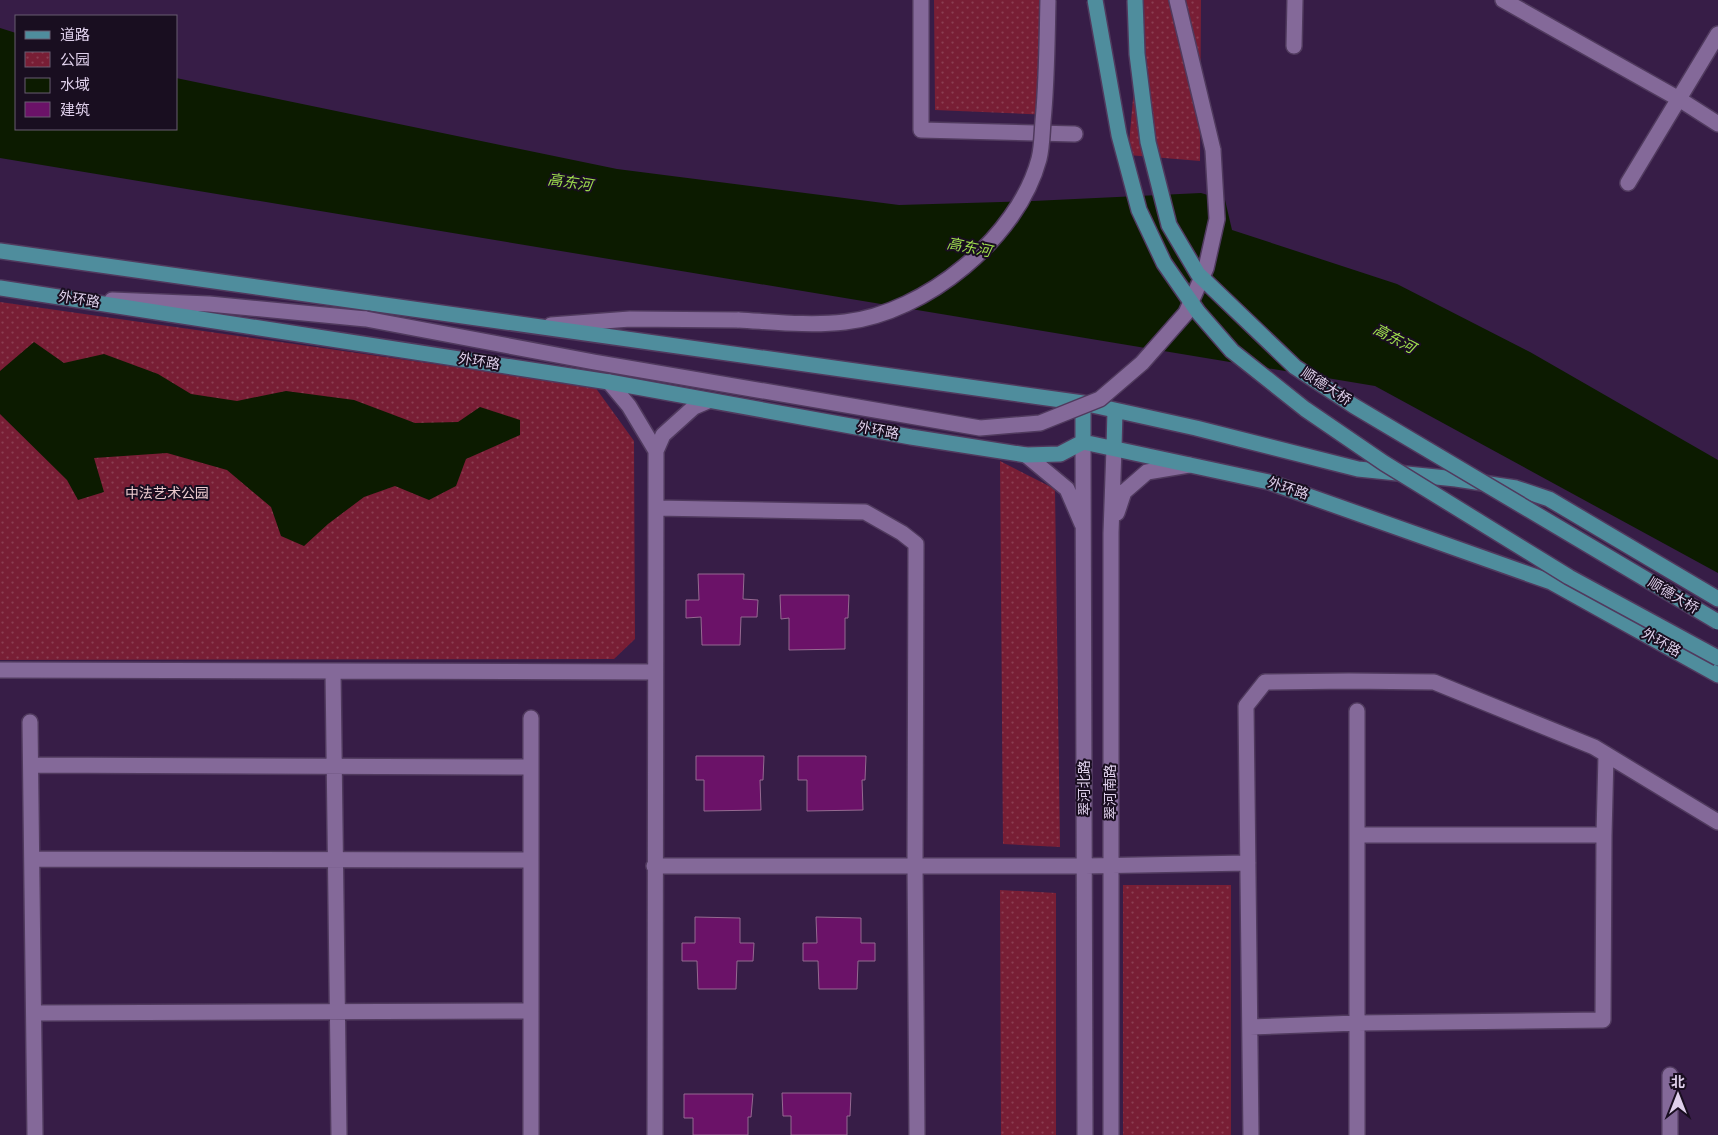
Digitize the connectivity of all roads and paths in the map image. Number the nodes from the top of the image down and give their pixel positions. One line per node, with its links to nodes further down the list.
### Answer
1 (920, 0): 12 (street)
2 (1048, 0): 17 (street, bridge)
3 (1094, 0): 32 (main road, bridge)
4 (1135, 0): 31 (main road, 顺德大桥, bridge)
5 (1177, 0): 16 (street, bridge)
6 (1295, 0): 9 (street)
7 (1503, 0): 10 (street)
8 (1718, 34): 10 (street)
9 (1294, 46)
10 (1679, 99): 11 (street); 13 (street)
11 (1718, 124)
12 (1075, 134)
13 (1628, 183)
14 (0, 251): 17 (main road)
15 (0, 288): 16 (main road, 外环路)
16 (63, 298): 18 (main road, 外环路)
17 (533, 326): 20 (main road)
18 (609, 382): 19 (main road, 外环路); 24 (street)
19 (708, 401): 24 (street); 25 (main road, 外环路)
20 (1083, 403): 21 (main road); 22 (main road)
21 (1115, 410): 23 (main road); 30 (main road)
22 (1083, 442): 23 (main road, 外环路); 25 (main road, 外环路); 28 (street, 翠河北路)
23 (1114, 448): 26 (main road, 外环路); 29 (street, 翠河南路)
24 (656, 451): 27 (street)
25 (1026, 455): 28 (street)
26 (1190, 465): 29 (street); 36 (main road, 外环路)
27 (656, 508): 35 (street); 52 (street)
28 (1085, 532): 54 (street, 翠河北路)
29 (1111, 533): 50 (street, 翠河南路)
30 (1718, 599)
31 (1718, 622)
32 (1718, 658)
33 (0, 670): 34 (street)
34 (333, 671): 35 (street); 42 (street)
35 (655, 672): 53 (street)
36 (1718, 674)
37 (1357, 711): 46 (street)
38 (531, 718): 43 (street)
39 (30, 722): 41 (street)
40 (1606, 755): 44 (street); 45 (street); 51 (street)
41 (31, 766): 42 (street); 47 (street)
42 (334, 766): 43 (street); 48 (street)
43 (531, 767): 49 (street)
44 (1718, 822)
45 (1604, 834): 46 (street); 58 (street)
46 (1357, 835): 58 (street)
47 (32, 859): 48 (street); 57 (street)
48 (336, 860): 49 (street); 56 (street)
49 (531, 860): 55 (street)
50 (1111, 864): 51 (street); 54 (street); 67 (street, 翠河南路)
51 (1248, 864): 59 (street)
52 (915, 865): 53 (street); 54 (street); 65 (street)
53 (654, 866): 64 (street)
54 (1084, 866): 66 (street, 翠河北路)
55 (531, 1011): 56 (street); 63 (street)
56 (338, 1012): 57 (street); 62 (street)
57 (34, 1013): 61 (street)
58 (1357, 1023): 59 (street); 69 (street)
59 (1250, 1027): 68 (street)
60 (1670, 1075): 70 (street)
61 (35, 1135)
62 (339, 1135)
63 (531, 1135)
64 (655, 1135)
65 (917, 1135)
66 (1085, 1135)
67 (1111, 1135)
68 (1250, 1135)
69 (1357, 1135)
70 (1670, 1135)

